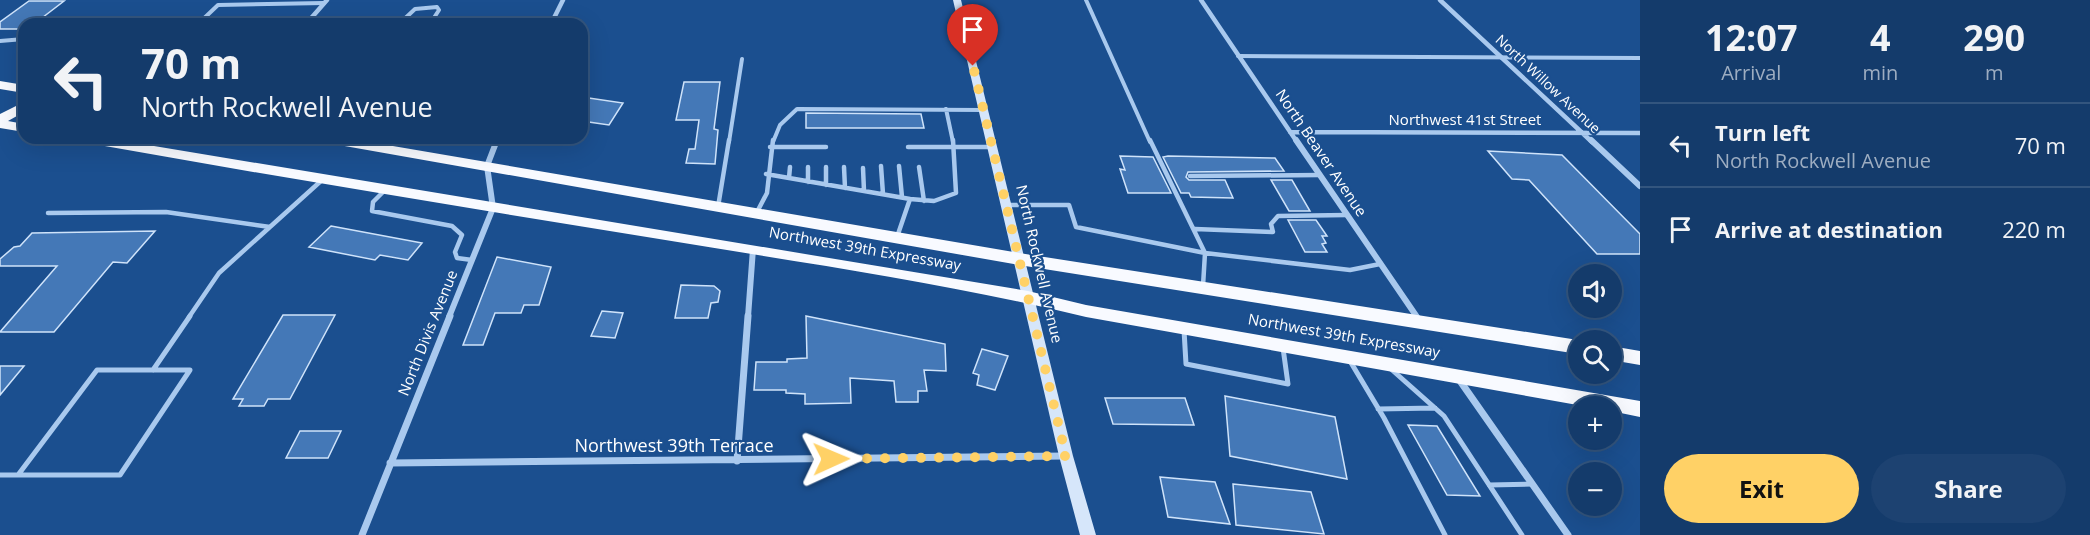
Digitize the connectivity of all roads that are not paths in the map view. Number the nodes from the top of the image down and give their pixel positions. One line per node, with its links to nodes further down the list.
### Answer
1 (563, 0): 11 (street)
2 (957, 0): 22 (main road, North Rockwell Avenue)
3 (1086, 0): 71 (lane)
4 (1202, 0): 14 (street, North Beaver Avenue)
5 (1440, 0): 15 (street, North Willow Avenue)
6 (325, 2): 7 (lane); 8 (street)
7 (204, 18)
8 (311, 18)
9 (403, 18): 10 (lane)
10 (434, 18)
11 (554, 18)
12 (18, 40): 13 (lane)
13 (0, 41)
14 (1238, 56): 15 (lane); 25 (street, North Beaver Avenue)
15 (1501, 58): 16 (lane); 26 (street, North Willow Avenue)
16 (1640, 58)
17 (742, 59): 65 (lane)
18 (0, 85): 19 (highway)
19 (18, 88)
20 (946, 109): 22 (lane); 31 (lane); 36 (lane)
21 (18, 110): 23 (highway)
22 (984, 110): 37 (main road, North Rockwell Avenue)
23 (0, 122): 24 (highway)
24 (18, 126)
25 (1290, 132): 26 (street, Northwest 41st Street); 50 (street, North Beaver Avenue)
26 (1583, 132): 27 (street, Northwest 41st Street); 56 (street, North Willow Avenue)
27 (1640, 133)
28 (116, 144): 53 (highway, Northwest 39th Expressway)
29 (377, 144): 40 (highway, Northwest 39th Expressway)
30 (496, 144): 40 (street)
31 (770, 147): 32 (lane); 49 (lane)
32 (791, 147): 33 (lane); 38 (lane)
33 (809, 147): 34 (lane); 39 (lane)
34 (826, 147)
35 (908, 147): 36 (lane)
36 (954, 147): 37 (lane); 63 (lane)
37 (993, 147): 64 (main road, North Rockwell Avenue)
38 (791, 154)
39 (809, 154)
40 (487, 166): 65 (highway, Northwest 39th Expressway); 66 (street)
41 (881, 166): 60 (lane)
42 (899, 166): 61 (lane)
43 (790, 167): 52 (lane)
44 (808, 167): 54 (lane)
45 (826, 167): 55 (lane)
46 (844, 167): 57 (lane)
47 (919, 167): 63 (lane)
48 (863, 168): 59 (lane)
49 (766, 174): 52 (lane); 68 (lane)
50 (1320, 175): 51 (lane); 69 (street, North Beaver Avenue)
51 (1190, 176)
52 (789, 178): 54 (lane)
53 (322, 180): 58 (highway, Northwest 39th Expressway); 70 (lane)
54 (808, 182): 55 (lane)
55 (826, 185): 57 (lane)
56 (1640, 186)
57 (845, 188): 59 (lane)
58 (385, 190): 66 (highway, Northwest 39th Expressway); 76 (lane)
59 (864, 191): 60 (lane)
60 (883, 194): 61 (lane)
61 (902, 197): 62 (lane)
62 (910, 199): 63 (lane); 72 (lane)
63 (924, 201)
64 (1007, 205): 74 (lane); 75 (main road, North Rockwell Avenue)
65 (718, 207): 68 (highway, Northwest 39th Expressway)
66 (493, 208): 73 (highway, Northwest 39th Expressway); 76 (street, North Divis Avenue)
67 (48, 213): 70 (lane)
68 (756, 213): 72 (highway, Northwest 39th Expressway)
69 (1347, 215): 71 (lane); 77 (street, North Beaver Avenue)
70 (270, 227): 88 (lane)
71 (1195, 229): 74 (lane)
72 (897, 237): 75 (highway, Northwest 39th Expressway)
73 (753, 249): 79 (highway, Northwest 39th Expressway); 94 (street)
74 (1205, 253): 77 (lane); 78 (lane)
75 (1019, 259): 78 (highway, Northwest 39th Expressway); 79 (main road, North Rockwell Avenue)
76 (472, 260): 95 (street, North Divis Avenue)
77 (1380, 264): 80 (street, North Beaver Avenue)
78 (1202, 288): 80 (highway, Northwest 39th Expressway)
79 (1028, 297): 81 (highway, Northwest 39th Expressway); 93 (main road, North Rockwell Avenue)
80 (1419, 322): 83 (highway, Northwest 39th Expressway)
81 (1184, 328): 82 (highway, Northwest 39th Expressway); 82 (lane)
82 (1283, 345): 85 (highway, Northwest 39th Expressway)
83 (1568, 346)
84 (1622, 355): 86 (highway)
85 (1347, 356): 87 (highway, Northwest 39th Expressway); 91 (lane)
86 (1640, 358)
87 (1385, 362): 89 (highway, Northwest 39th Expressway); 90 (lane)
88 (153, 370): 97 (lane); 97 (lane)
89 (1456, 375): 92 (highway, Northwest 39th Expressway); 98 (street)
90 (1435, 408): 91 (lane); 99 (lane)
91 (1378, 409): 102 (lane)
92 (1640, 409)
93 (1066, 456): 94 (street, Northwest 39th Terrace); 101 (main road, North Rockwell Avenue)
94 (737, 461): 95 (street, Northwest 39th Terrace)
95 (390, 463): 100 (street, North Divis Avenue)
96 (0, 475): 97 (lane)
97 (18, 475)
98 (1532, 484): 99 (lane); 104 (street)
99 (1490, 485): 103 (lane)
100 (362, 535)
101 (1088, 535)
102 (1445, 535)
103 (1522, 535)
104 (1568, 535)

